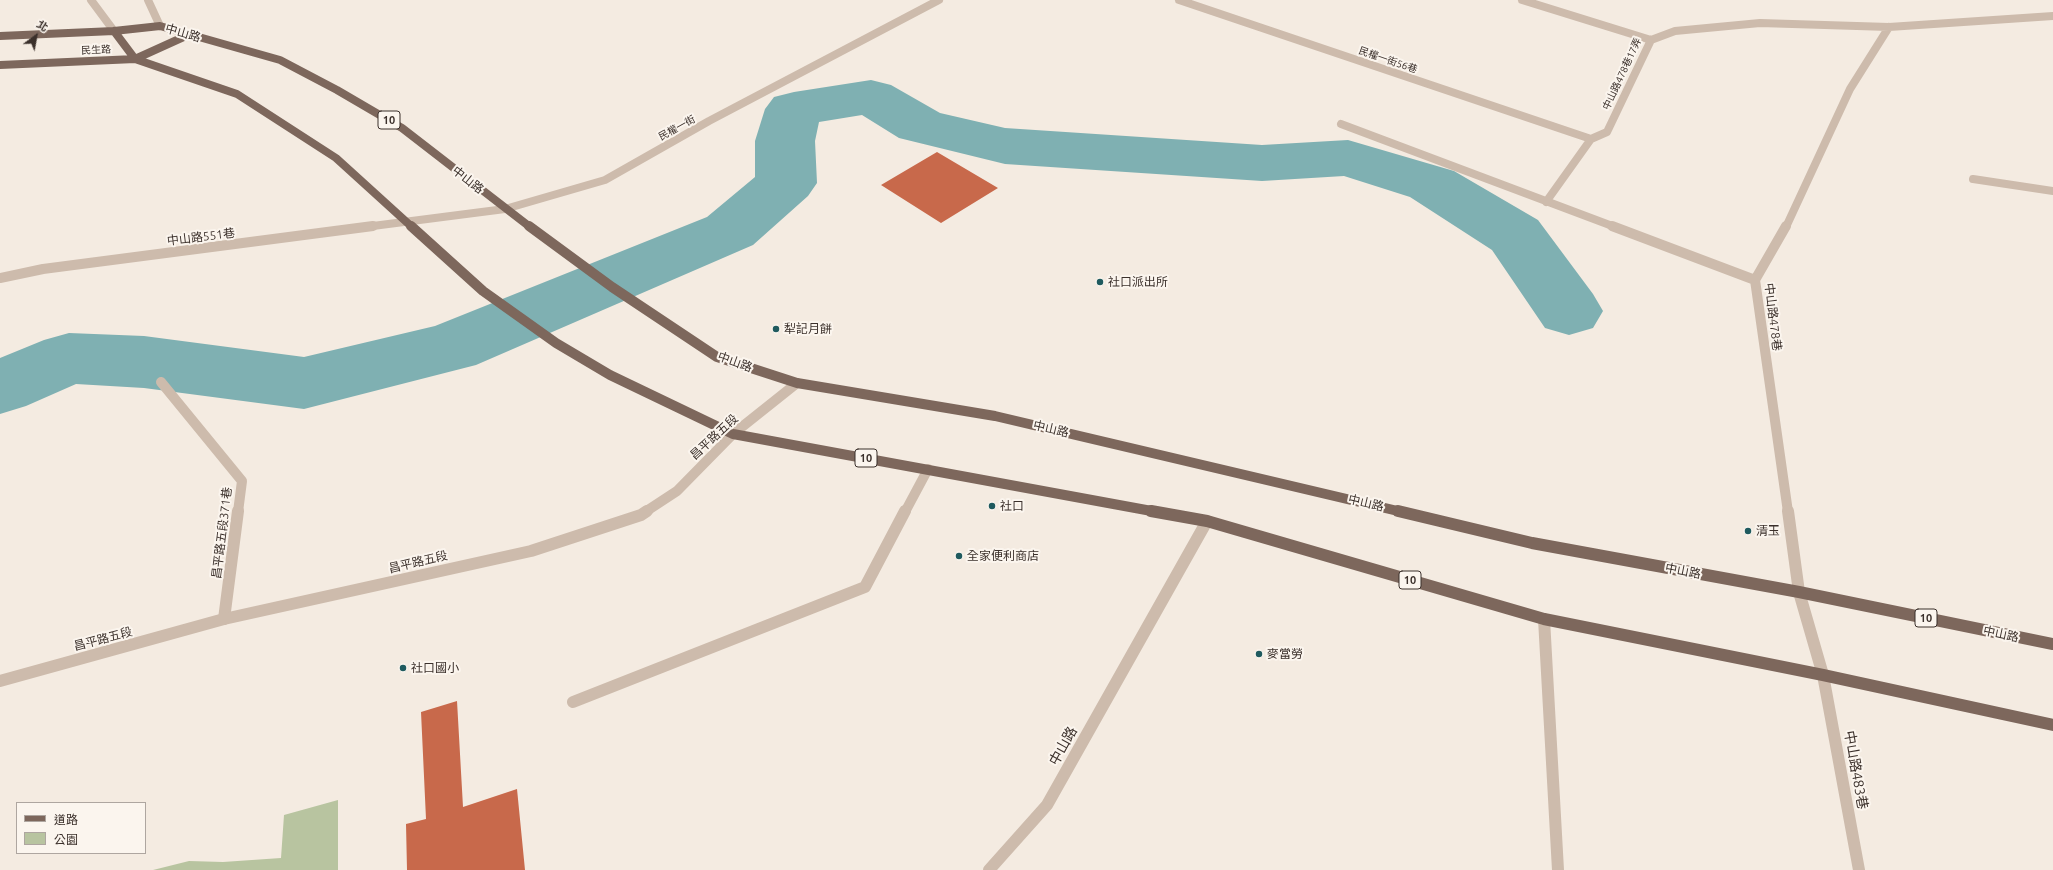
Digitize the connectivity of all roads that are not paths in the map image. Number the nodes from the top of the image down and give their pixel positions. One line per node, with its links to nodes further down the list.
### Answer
1 (91, 0): 10 (street)
2 (148, 0): 8 (street, 中山路)
3 (939, 0): 21 (street, 民權一街)
4 (1179, 0): 17 (street, 民權一街56巷)
5 (1522, 0): 6 (street, 中山路478巷17弄)
6 (1535, 2): 13 (street, 中山路478巷17弄)
7 (2053, 16): 9 (street)
8 (160, 26): 10 (main road, 民生路 / 10); 11 (main road, 中山路 / 10)
9 (1889, 27): 13 (street); 24 (street, 中山路478巷)
10 (114, 30): 12 (main road, 民生路 / 10); 14 (main road)
11 (188, 35): 14 (main road, 民生路 / 10); 21 (main road, 中山路 / 10)
12 (0, 36)
13 (1651, 40): 17 (street, 中山路478巷17弄)
14 (135, 59): 15 (main road, 民生路 / 10); 22 (main road, 10)
15 (0, 65)
16 (1341, 124): 20 (street)
17 (1591, 139): 20 (street, 中山路478巷17弄)
18 (1973, 179): 19 (street)
19 (2053, 191)
20 (1546, 202): 24 (street)
21 (505, 208): 22 (street, 民權一街); 26 (main road, 中山路 / 10)
22 (406, 222): 23 (street, 中山路551巷); 27 (main road, 10)
23 (0, 278)
24 (1755, 280): 30 (street, 中山路478巷)
25 (161, 382): 31 (street, 昌平路五段371巷)
26 (797, 383): 27 (street, 昌平路五段); 30 (main road, 中山路 / 10)
27 (733, 434): 28 (main road, 10); 31 (street, 昌平路五段)
28 (928, 469): 29 (main road, 10); 36 (street)
29 (1207, 522): 32 (main road, 10); 38 (street, 中山路)
30 (1799, 592): 33 (main road, 中山路 / 10); 34 (street, 中山路478巷)
31 (224, 619): 35 (street, 昌平路五段)
32 (1544, 619): 34 (main road, 10); 39 (street)
33 (2053, 644)
34 (1823, 675): 37 (main road, 10); 40 (street, 中山路483巷)
35 (0, 681)
36 (573, 702)
37 (2053, 725)
38 (990, 870)
39 (1558, 870)
40 (1859, 870)

